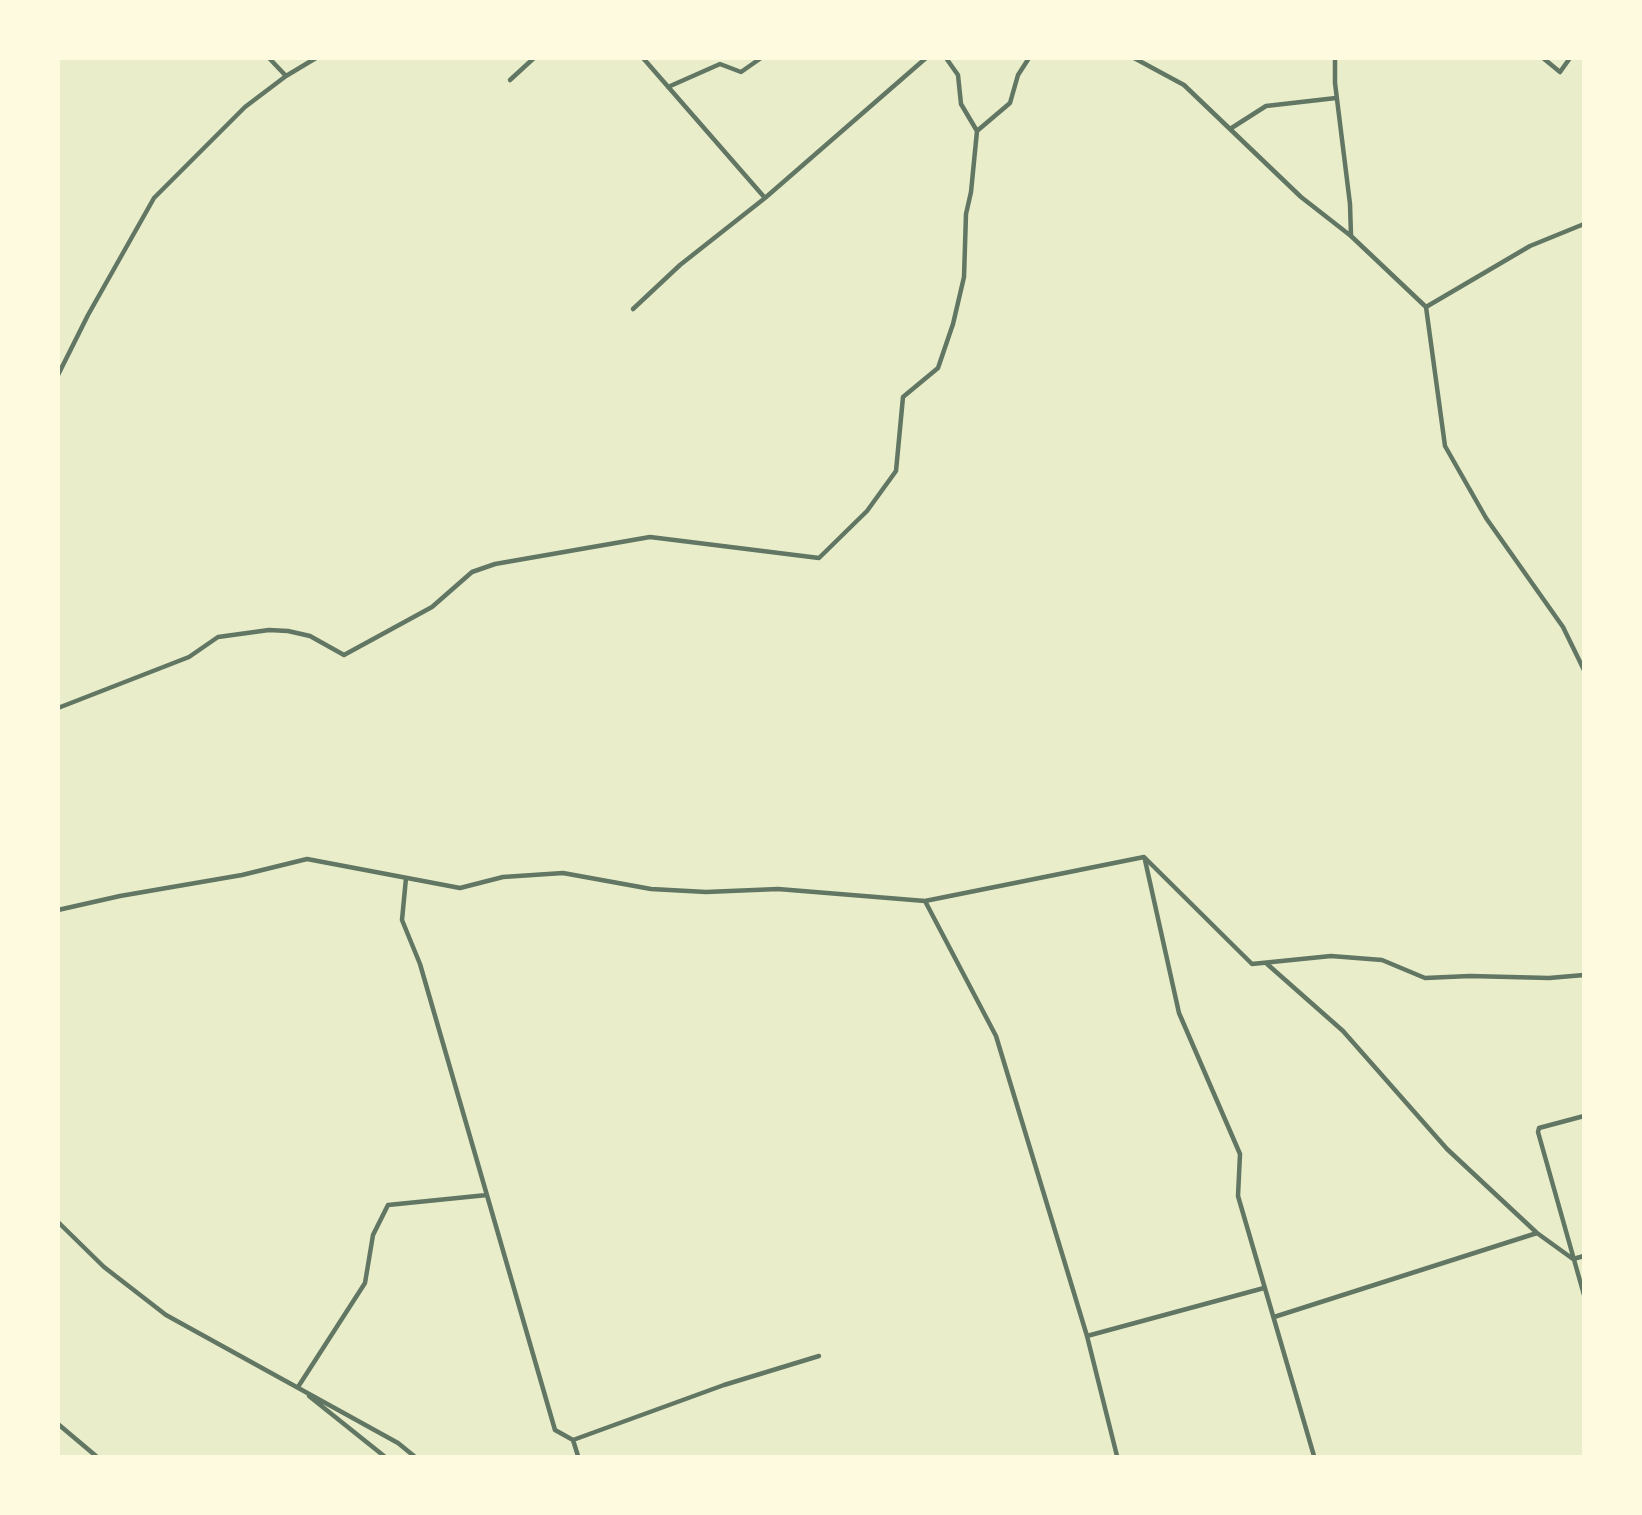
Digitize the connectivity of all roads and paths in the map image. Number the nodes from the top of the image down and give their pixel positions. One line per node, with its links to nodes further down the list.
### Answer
1 (269, 58): 13 (street)
2 (316, 58): 13 (street)
3 (534, 58): 14 (street)
4 (643, 58): 15 (street)
5 (760, 58): 15 (street)
6 (926, 58): 19 (street)
7 (946, 58): 18 (street)
8 (1029, 58): 18 (street)
9 (1134, 58): 17 (street)
10 (1335, 58): 16 (street)
11 (1543, 58): 12 (street)
12 (1570, 58)
13 (286, 76): 24 (street)
14 (510, 80)
15 (668, 87): 19 (street)
16 (1336, 98): 17 (street); 21 (street)
17 (1230, 129): 21 (street)
18 (977, 131): 26 (street)
19 (765, 198): 23 (street)
20 (1584, 224): 22 (street)
21 (1351, 236): 22 (street)
22 (1426, 308): 25 (street)
23 (633, 309)
24 (58, 375)
25 (1584, 670)
26 (58, 708)
27 (1144, 857): 29 (street); 31 (street); 39 (street)
28 (406, 878): 29 (street); 30 (street); 34 (street)
29 (925, 901): 42 (street)
30 (58, 910)
31 (1266, 963): 32 (street); 36 (street)
32 (1584, 975)
33 (1584, 1116): 38 (street)
34 (487, 1195): 44 (street); 46 (street)
35 (58, 1222): 44 (street)
36 (1537, 1233): 38 (street); 41 (street)
37 (1584, 1256): 38 (street)
38 (1573, 1259): 40 (street)
39 (1264, 1288): 41 (street); 42 (street)
40 (1584, 1295)
41 (1274, 1317): 52 (street)
42 (1087, 1336): 51 (street)
43 (819, 1356): 46 (street)
44 (297, 1387): 48 (street); 49 (street)
45 (58, 1424): 47 (street)
46 (573, 1440): 50 (street)
47 (96, 1456)
48 (384, 1456)
49 (414, 1456)
50 (578, 1456)
51 (1117, 1456)
52 (1314, 1456)

